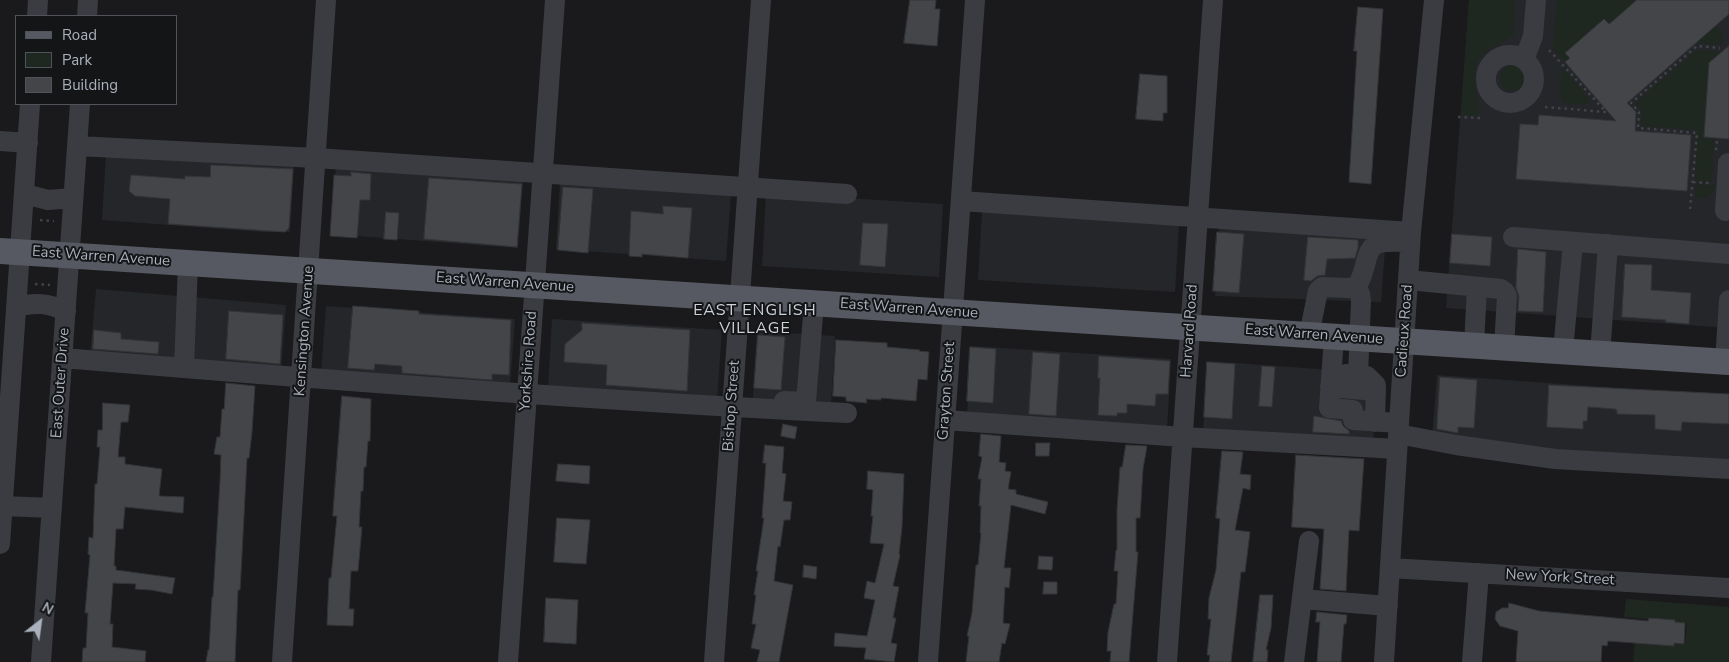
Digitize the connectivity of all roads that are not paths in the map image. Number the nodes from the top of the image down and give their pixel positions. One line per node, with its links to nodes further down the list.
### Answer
1 (38, 0): 10 (street)
2 (88, 0): 11 (street)
3 (326, 0): 18 (street, Kensington Avenue)
4 (555, 0): 20 (street, Yorkshire Road)
5 (761, 0): 21 (street, Bishop Street)
6 (974, 0): 25 (street, Grayton Street)
7 (1213, 0): 27 (street, Harvard Road)
8 (1434, 0): 28 (street, Cadieux Road)
9 (1536, 0): 12 (street)
10 (37, 15)
11 (87, 15)
12 (1524, 60)
13 (30, 105): 16 (street)
14 (80, 105): 17 (street, East Outer Drive)
15 (0, 141): 16 (street)
16 (28, 143): 22 (street)
17 (77, 146): 18 (street); 24 (street, East Outer Drive)
18 (316, 158): 20 (street); 36 (street, Kensington Avenue)
19 (1728, 163): 26 (street)
20 (542, 173): 21 (street); 38 (street, Yorkshire Road)
21 (748, 188): 23 (street); 41 (street, Bishop Street)
22 (25, 194): 24 (street); 32 (street)
23 (847, 194)
24 (73, 198): 34 (street, East Outer Drive)
25 (961, 201): 27 (street); 46 (street, Grayton Street)
26 (1724, 212)
27 (1198, 217): 28 (street); 47 (street, Harvard Road)
28 (1411, 237): 37 (street, Cadieux Road); 39 (street)
29 (1513, 237): 30 (street)
30 (1572, 242): 31 (street); 54 (street)
31 (1608, 244): 33 (street); 55 (street)
32 (10, 251): 34 (main road, East Warren Avenue); 44 (street)
33 (1729, 254)
34 (70, 255): 35 (main road, East Warren Avenue); 45 (street, East Outer Drive)
35 (188, 263): 36 (main road, East Warren Avenue); 59 (street)
36 (309, 270): 38 (main road, East Warren Avenue); 60 (street, Kensington Avenue)
37 (1408, 280): 40 (street); 51 (street, Cadieux Road)
38 (534, 285): 41 (main road, East Warren Avenue); 65 (street, Yorkshire Road)
39 (1356, 287): 48 (street); 50 (street)
40 (1477, 287): 52 (street); 53 (street)
41 (740, 299): 43 (main road, East Warren Avenue); 66 (street, Bishop Street)
42 (1729, 300): 58 (street)
43 (814, 303): 46 (main road, East Warren Avenue); 66 (street)
44 (16, 307): 45 (street); 57 (street)
45 (66, 311): 56 (street, East Outer Drive)
46 (953, 312): 47 (main road, East Warren Avenue); 69 (street, Grayton Street)
47 (1190, 327): 48 (main road, East Warren Avenue); 72 (street, Harvard Road)
48 (1309, 335): 49 (main road, East Warren Avenue)
49 (1334, 336): 50 (main road, East Warren Avenue); 61 (street)
50 (1360, 338): 51 (main road, East Warren Avenue); 62 (street)
51 (1404, 341): 52 (main road, East Warren Avenue); 63 (street, Cadieux Road)
52 (1474, 345): 53 (main road, East Warren Avenue)
53 (1504, 347): 54 (main road, East Warren Avenue)
54 (1562, 351): 55 (main road, East Warren Avenue)
55 (1600, 354): 58 (main road, East Warren Avenue)
56 (63, 358): 59 (street); 75 (street, East Outer Drive)
57 (6, 362): 74 (street)
58 (1727, 362)
59 (184, 368): 60 (street)
60 (302, 378): 65 (street); 84 (street, Kensington Avenue)
61 (1331, 380): 62 (street); 67 (street)
62 (1356, 382): 64 (street); 67 (street)
63 (1401, 386): 64 (street); 71 (street, Cadieux Road)
64 (1376, 388): 70 (street)
65 (527, 394): 66 (street); 85 (street, Yorkshire Road)
66 (732, 403): 68 (street); 86 (street, Bishop Street)
67 (1353, 410): 70 (street)
68 (847, 413)
69 (946, 420): 72 (street); 87 (street, Grayton Street)
70 (1375, 422): 71 (street)
71 (1398, 435): 72 (street); 73 (street); 78 (street, Cadieux Road)
72 (1183, 437): 88 (street, Harvard Road)
73 (1729, 469)
74 (3, 506): 75 (street); 77 (street)
75 (52, 508): 83 (street, East Outer Drive)
76 (1309, 541): 81 (street)
77 (0, 544)
78 (1390, 568): 79 (street, New York Street); 82 (street, Cadieux Road)
79 (1479, 573): 80 (street, New York Street); 91 (street)
80 (1729, 588)
81 (1302, 599): 82 (street); 89 (street)
82 (1388, 606): 90 (street, Cadieux Road)
83 (41, 662)
84 (282, 662)
85 (508, 662)
86 (714, 662)
87 (928, 662)
88 (1167, 662)
89 (1294, 662)
90 (1384, 662)
91 (1472, 662)

